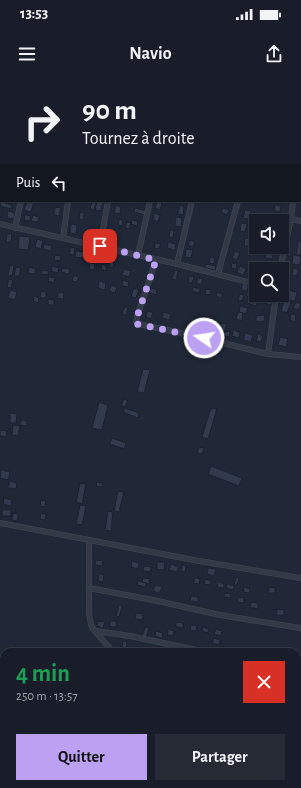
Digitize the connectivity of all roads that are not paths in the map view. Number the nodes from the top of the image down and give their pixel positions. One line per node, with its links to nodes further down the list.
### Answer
1 (21, 202): 11 (street)
2 (68, 202): 12 (street)
3 (108, 202): 13 (street)
4 (150, 202): 14 (street)
5 (192, 202): 17 (street)
6 (238, 202): 18 (street)
7 (293, 202): 8 (street)
8 (291, 219): 9 (street); 16 (street)
9 (301, 221)
10 (0, 224): 11 (street)
11 (15, 228): 12 (street)
12 (63, 238): 13 (street)
13 (100, 246): 14 (street)
14 (138, 255): 15 (street)
15 (156, 260): 17 (street); 21 (street)
16 (282, 262)
17 (176, 264): 18 (street)
18 (218, 274): 19 (street)
19 (249, 282)
20 (275, 302): 21 (street)
21 (268, 354): 22 (street)
22 (301, 357)
23 (0, 523): 24 (street)
24 (88, 540): 25 (street); 26 (street)
25 (301, 578)
26 (89, 588): 27 (street); 28 (street)
27 (300, 628)
28 (96, 631): 29 (street); 30 (street)
29 (110, 648)
30 (187, 648)

